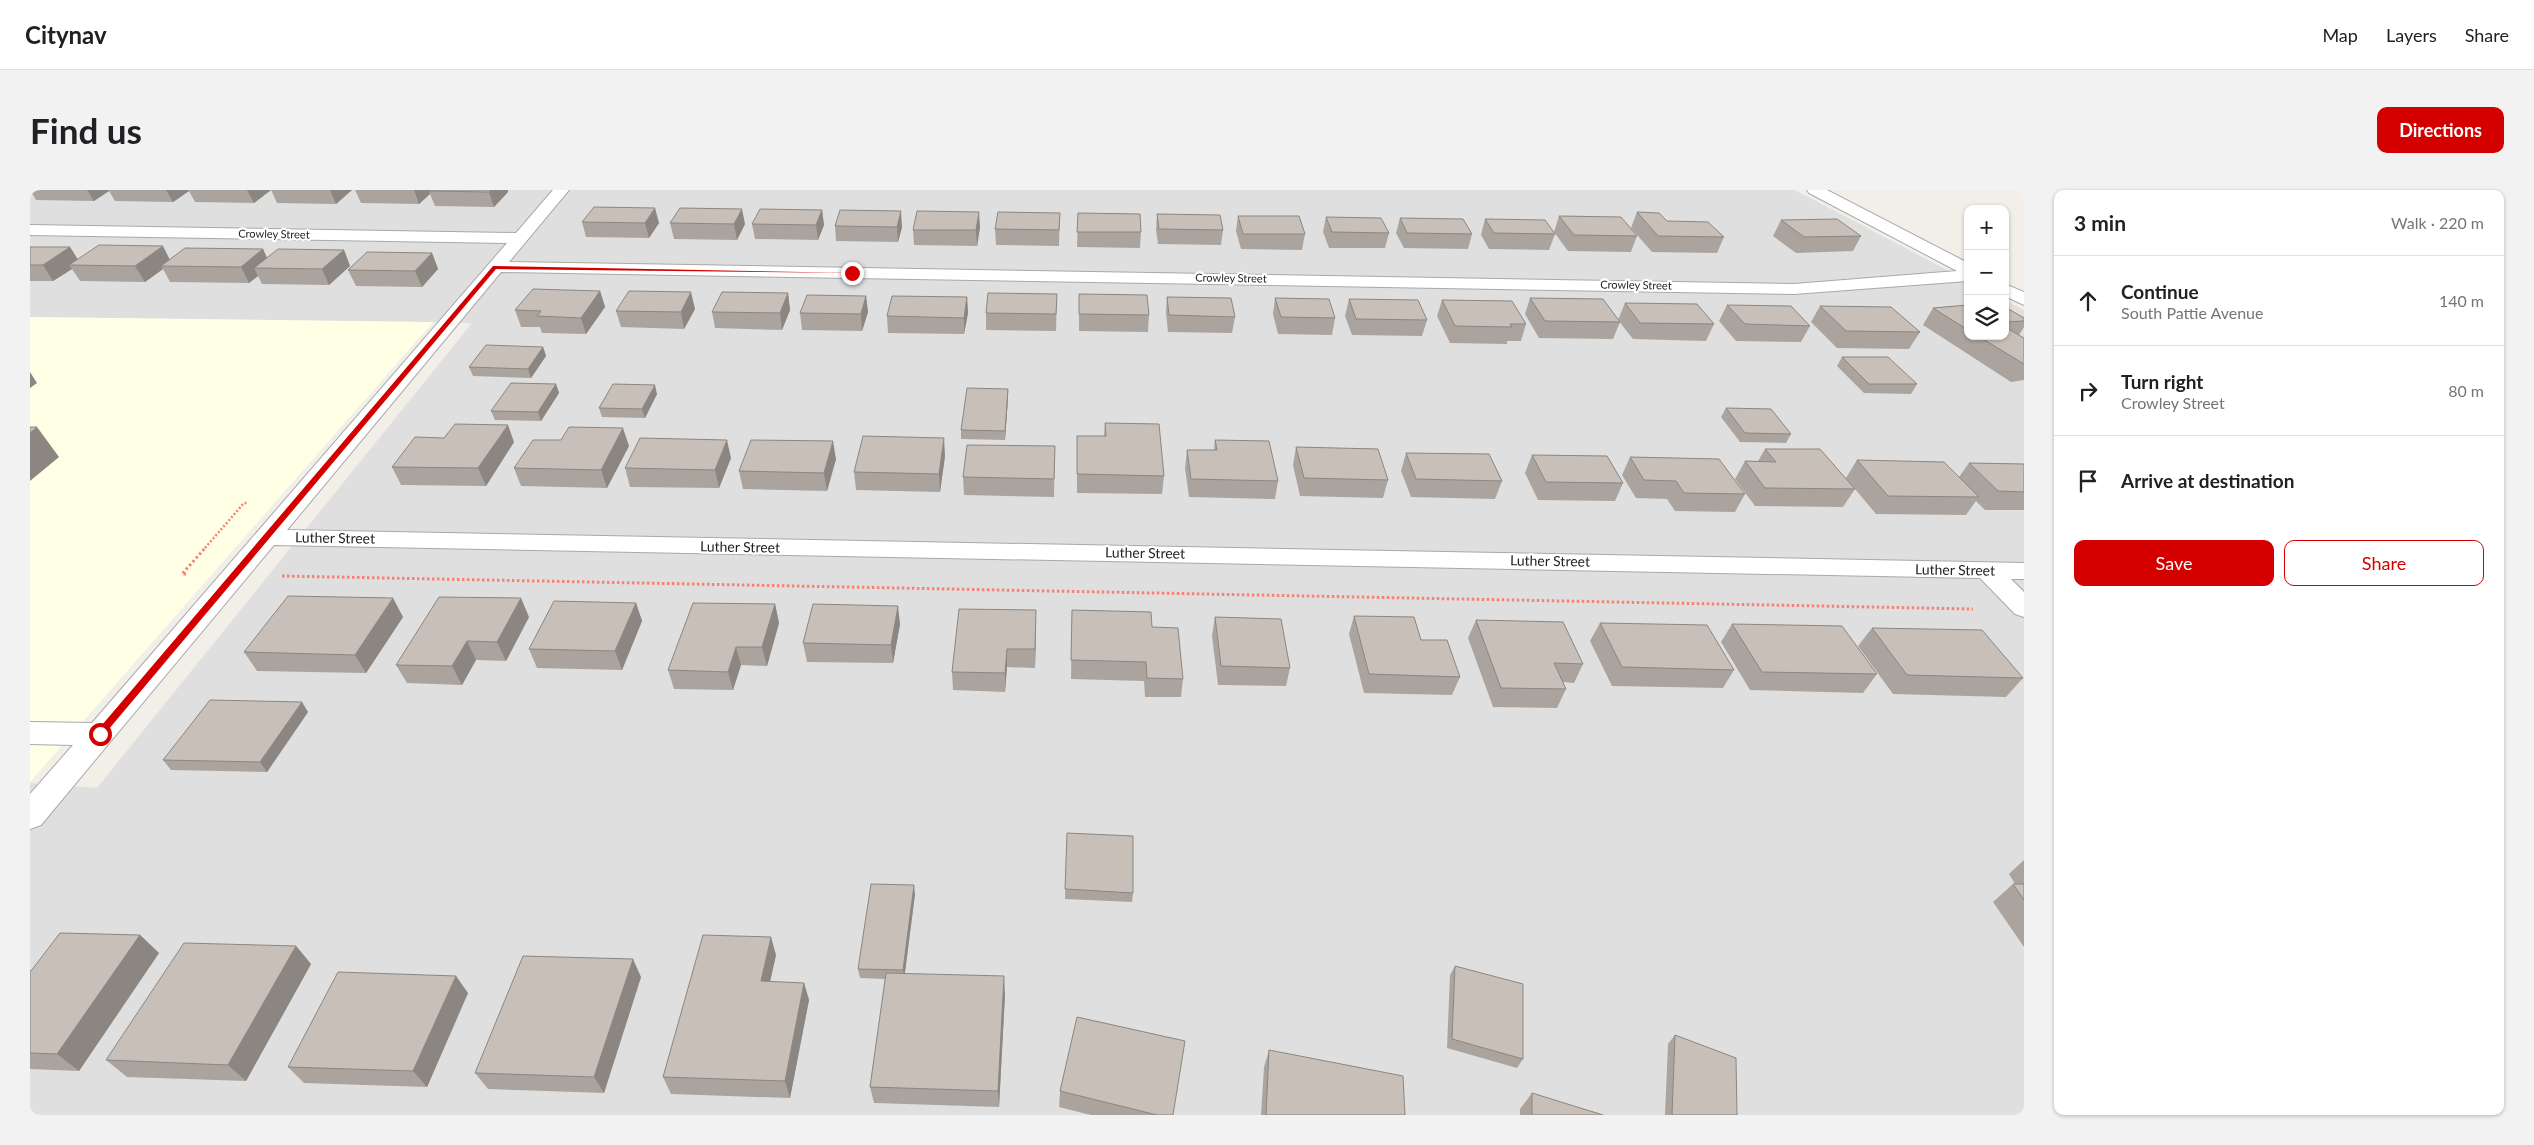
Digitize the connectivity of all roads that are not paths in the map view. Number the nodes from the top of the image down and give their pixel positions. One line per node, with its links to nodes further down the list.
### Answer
1 (561, 190): 4 (street)
2 (1815, 190): 6 (street)
3 (30, 230): 4 (street, Crowley Street)
4 (519, 238): 5 (street)
5 (495, 267): 7 (street, Crowley Street); 10 (street)
6 (1964, 268)
7 (1964, 276)
8 (2009, 291): 9 (street)
9 (2024, 299)
10 (266, 537): 11 (street, Luther Street); 15 (street)
11 (1988, 571): 12 (street, Luther Street); 13 (street)
12 (2024, 571)
13 (2024, 608)
14 (30, 733): 15 (street)
15 (100, 734): 16 (street)
16 (30, 816)

